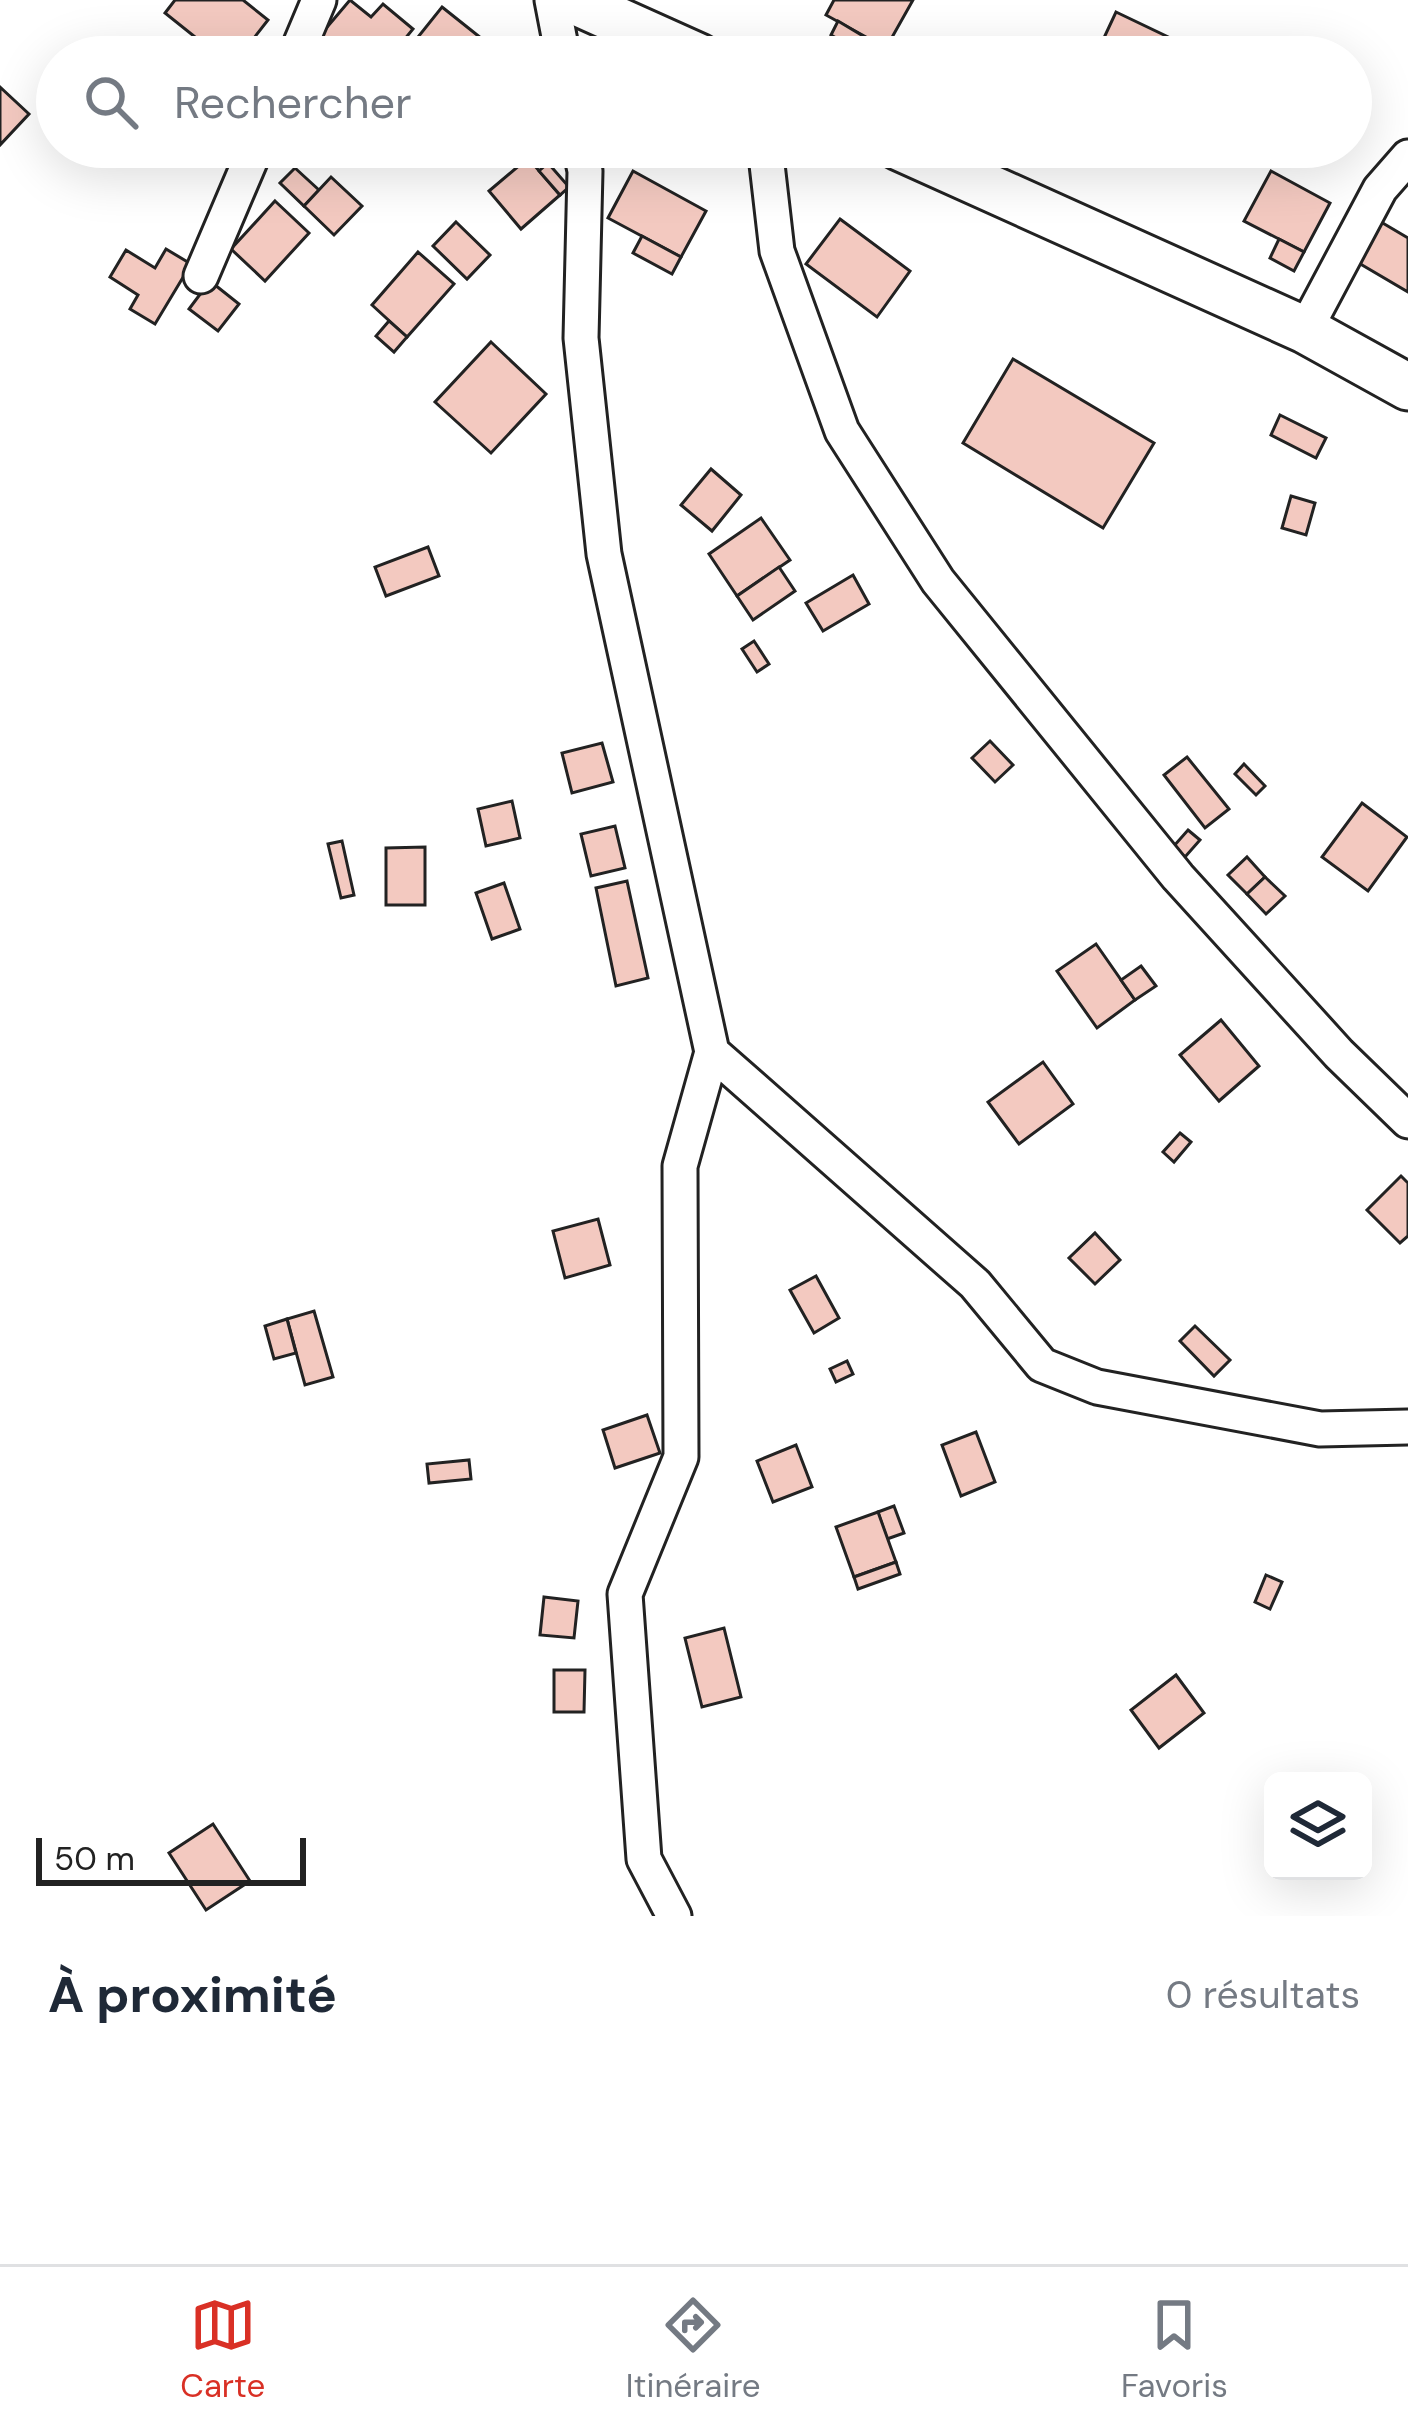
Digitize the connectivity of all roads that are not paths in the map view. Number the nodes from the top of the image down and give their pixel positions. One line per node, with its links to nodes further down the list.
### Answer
1 (319, 0): 4 (street)
2 (552, 0): 5 (street)
3 (572, 0): 6 (street)
4 (304, 36)
5 (559, 36)
6 (652, 36)
7 (1408, 157): 13 (street)
8 (247, 168): 12 (street)
9 (584, 168): 15 (street)
10 (767, 168): 16 (street)
11 (946, 168): 13 (street)
12 (201, 276)
13 (1305, 330): 14 (street)
14 (1408, 387)
15 (712, 1052): 17 (street); 18 (street)
16 (1408, 1121)
17 (1408, 1427)
18 (674, 1916)

